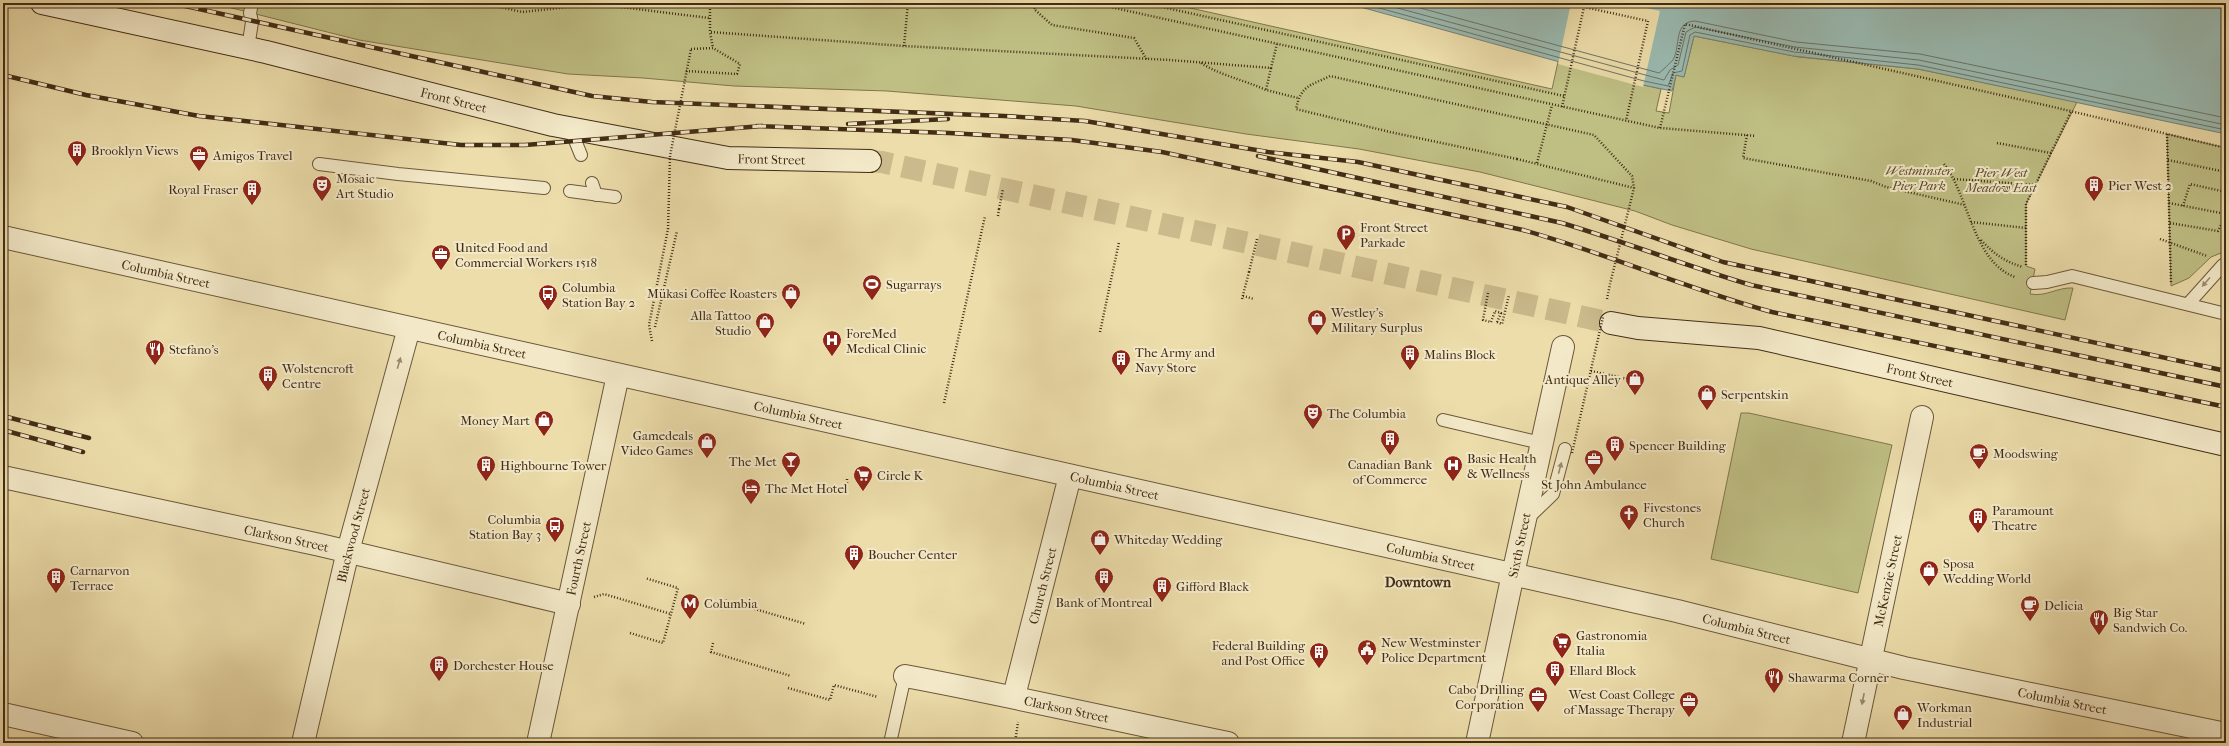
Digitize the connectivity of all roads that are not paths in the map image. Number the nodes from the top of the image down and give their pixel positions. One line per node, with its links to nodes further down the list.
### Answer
1 (42, 3): 3 (street, Front Street)
2 (252, 3): 3 (lane)
3 (248, 48): 4 (street, Front Street)
4 (570, 128): 5 (lane); 6 (street, Front Street)
5 (581, 155)
6 (870, 161)
7 (319, 164): 9 (lane)
8 (592, 183): 11 (lane)
9 (544, 188)
10 (570, 191): 11 (lane)
11 (596, 195): 12 (lane)
12 (615, 197)
13 (3, 237): 19 (street, Columbia Street)
14 (2226, 265): 16 (lane, one-way to 16)
15 (2033, 283): 16 (lane)
16 (2189, 304): 17 (lane)
17 (2226, 314)
18 (1607, 320): 25 (street, Front Street)
19 (409, 328): 21 (street, Columbia Street); 30 (street, Blackwood Street, one-way to 19)
20 (1563, 347): 24 (street, Sixth Street)
21 (618, 374): 27 (street, Columbia Street); 32 (street, Fourth Street)
22 (1922, 417): 33 (street, McKenzie Street)
23 (1443, 420): 24 (lane)
24 (1541, 443): 29 (street, Sixth Street)
25 (2226, 445)
26 (1569, 451): 29 (lane, one-way to 26)
27 (1070, 476): 31 (street, Columbia Street); 35 (street, Church Street)
28 (3, 477): 30 (street, Clarkson Street)
29 (1524, 521): 31 (street, Sixth Street)
30 (348, 551): 32 (street, Clarkson Street); 39 (street, Blackwood Street)
31 (1513, 574): 33 (street, Columbia Street); 43 (street, Sixth Street)
32 (569, 604): 40 (street, Fourth Street)
33 (1870, 661): 37 (street, Columbia Street); 44 (street, McKenzie Street, one-way to 44)
34 (905, 676): 35 (street, Clarkson Street); 41 (lane)
35 (1014, 696): 42 (street, Clarkson Street)
36 (3, 714): 38 (street)
37 (2226, 734)
38 (132, 743)
39 (303, 743)
40 (538, 743)
41 (890, 743)
42 (1228, 743)
43 (1477, 743)
44 (1853, 743)

